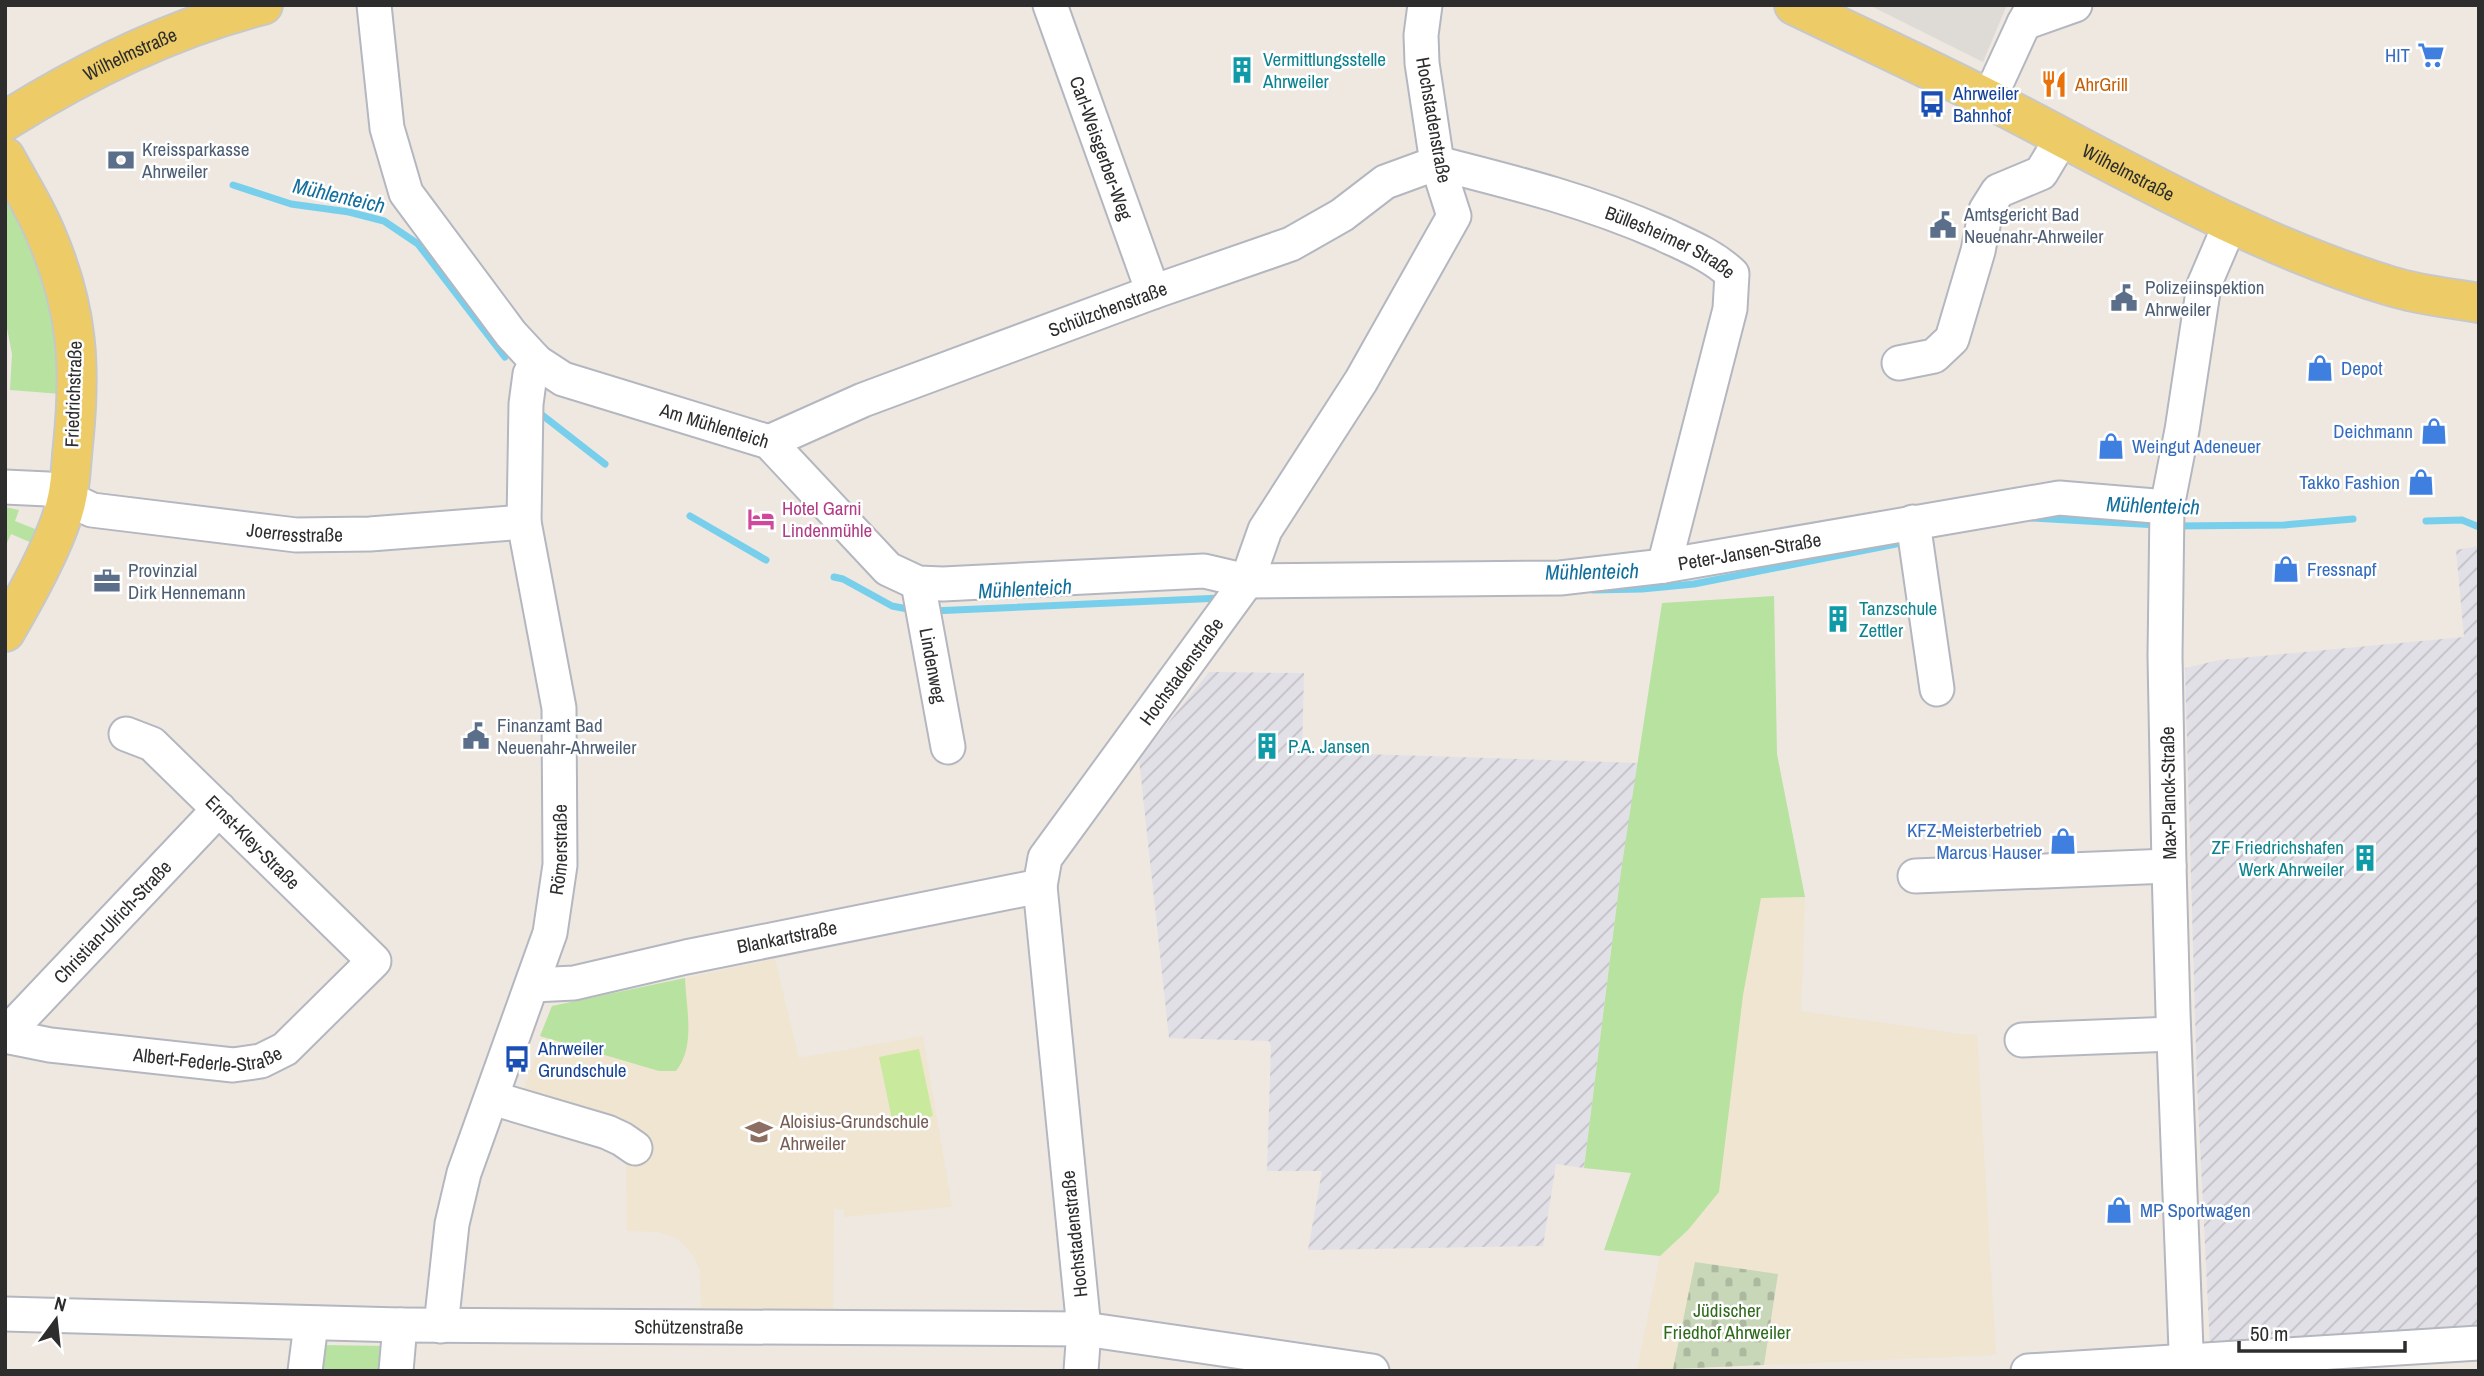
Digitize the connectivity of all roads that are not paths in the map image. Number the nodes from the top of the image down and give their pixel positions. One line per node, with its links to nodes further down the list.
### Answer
1 (263, 5): 9 (main road, Wilhelmstraße)
2 (374, 5): 16 (street, Am Mühlenteich)
3 (1050, 5): 14 (street, Carl-Weisgerber-Weg)
4 (1425, 5): 12 (street, Hochstadenstraße)
5 (1794, 5): 8 (main road, Wilhelmstraße)
6 (2075, 5): 7 (street)
7 (2029, 14): 8 (street)
8 (1989, 99): 10 (main road, Wilhelmstraße)
9 (5, 121)
10 (2062, 138): 13 (main road, Wilhelmstraße); 17 (street)
11 (5, 156): 20 (main road, Friedrichstraße)
12 (1437, 163): 14 (street, Schülzchenstraße); 24 (street, Büllesheimer Straße); 25 (street, Hochstadenstraße)
13 (2231, 222): 15 (main road, Wilhelmstraße); 21 (street, Max-Planck-Straße)
14 (1153, 292): 18 (street, Schülzchenstraße)
15 (2479, 303)
16 (537, 362): 18 (street, Am Mühlenteich); 22 (street, Römerstraße)
17 (1899, 363)
18 (769, 442): 26 (street, Am Mühlenteich)
19 (5, 487): 20 (street, Joerresstraße)
20 (67, 499): 22 (street, Joerresstraße); 27 (main road, Friedrichstraße)
21 (2167, 519): 23 (street, Peter-Jansen-Straße); 32 (street, Max-Planck-Straße)
22 (524, 522): 36 (street, Römerstraße)
23 (1915, 534): 24 (street, Peter-Jansen-Straße); 28 (street)
24 (1664, 566): 25 (street, Peter-Jansen-Straße)
25 (1239, 592): 26 (street, Am Mühlenteich); 34 (street, Hochstadenstraße)
26 (921, 602): 30 (street, Lindenweg)
27 (5, 632)
28 (1937, 689)
29 (126, 734): 31 (street, Ernst-Kley-Straße)
30 (948, 747)
31 (219, 808): 35 (street, Ernst-Kley-Straße); 39 (street, Christian-Ulrich-Straße)
32 (2169, 866): 33 (street); 37 (street, Max-Planck-Straße)
33 (1915, 876)
34 (1040, 886): 36 (street, Blankartstraße); 46 (street, Hochstadenstraße)
35 (374, 961): 39 (street, Albert-Federle-Straße)
36 (533, 985): 40 (street, Römerstraße)
37 (2173, 1023): 38 (street); 48 (street, Max-Planck-Straße)
38 (2027, 1030)
39 (5, 1035)
40 (492, 1098): 41 (street); 45 (street, Römerstraße)
41 (635, 1148)
42 (5, 1314): 43 (street, Schützenstraße)
43 (311, 1324): 44 (street, Schützenstraße); 49 (street)
44 (400, 1325): 45 (street, Schützenstraße); 50 (street)
45 (442, 1326): 46 (street, Schützenstraße)
46 (1084, 1329): 51 (street, Hochstadenstraße); 52 (street, Schützenstraße)
47 (2479, 1343): 48 (street)
48 (2189, 1366): 53 (street)
49 (305, 1371)
50 (396, 1371)
51 (1081, 1371)
52 (1372, 1371)
53 (2028, 1371)

